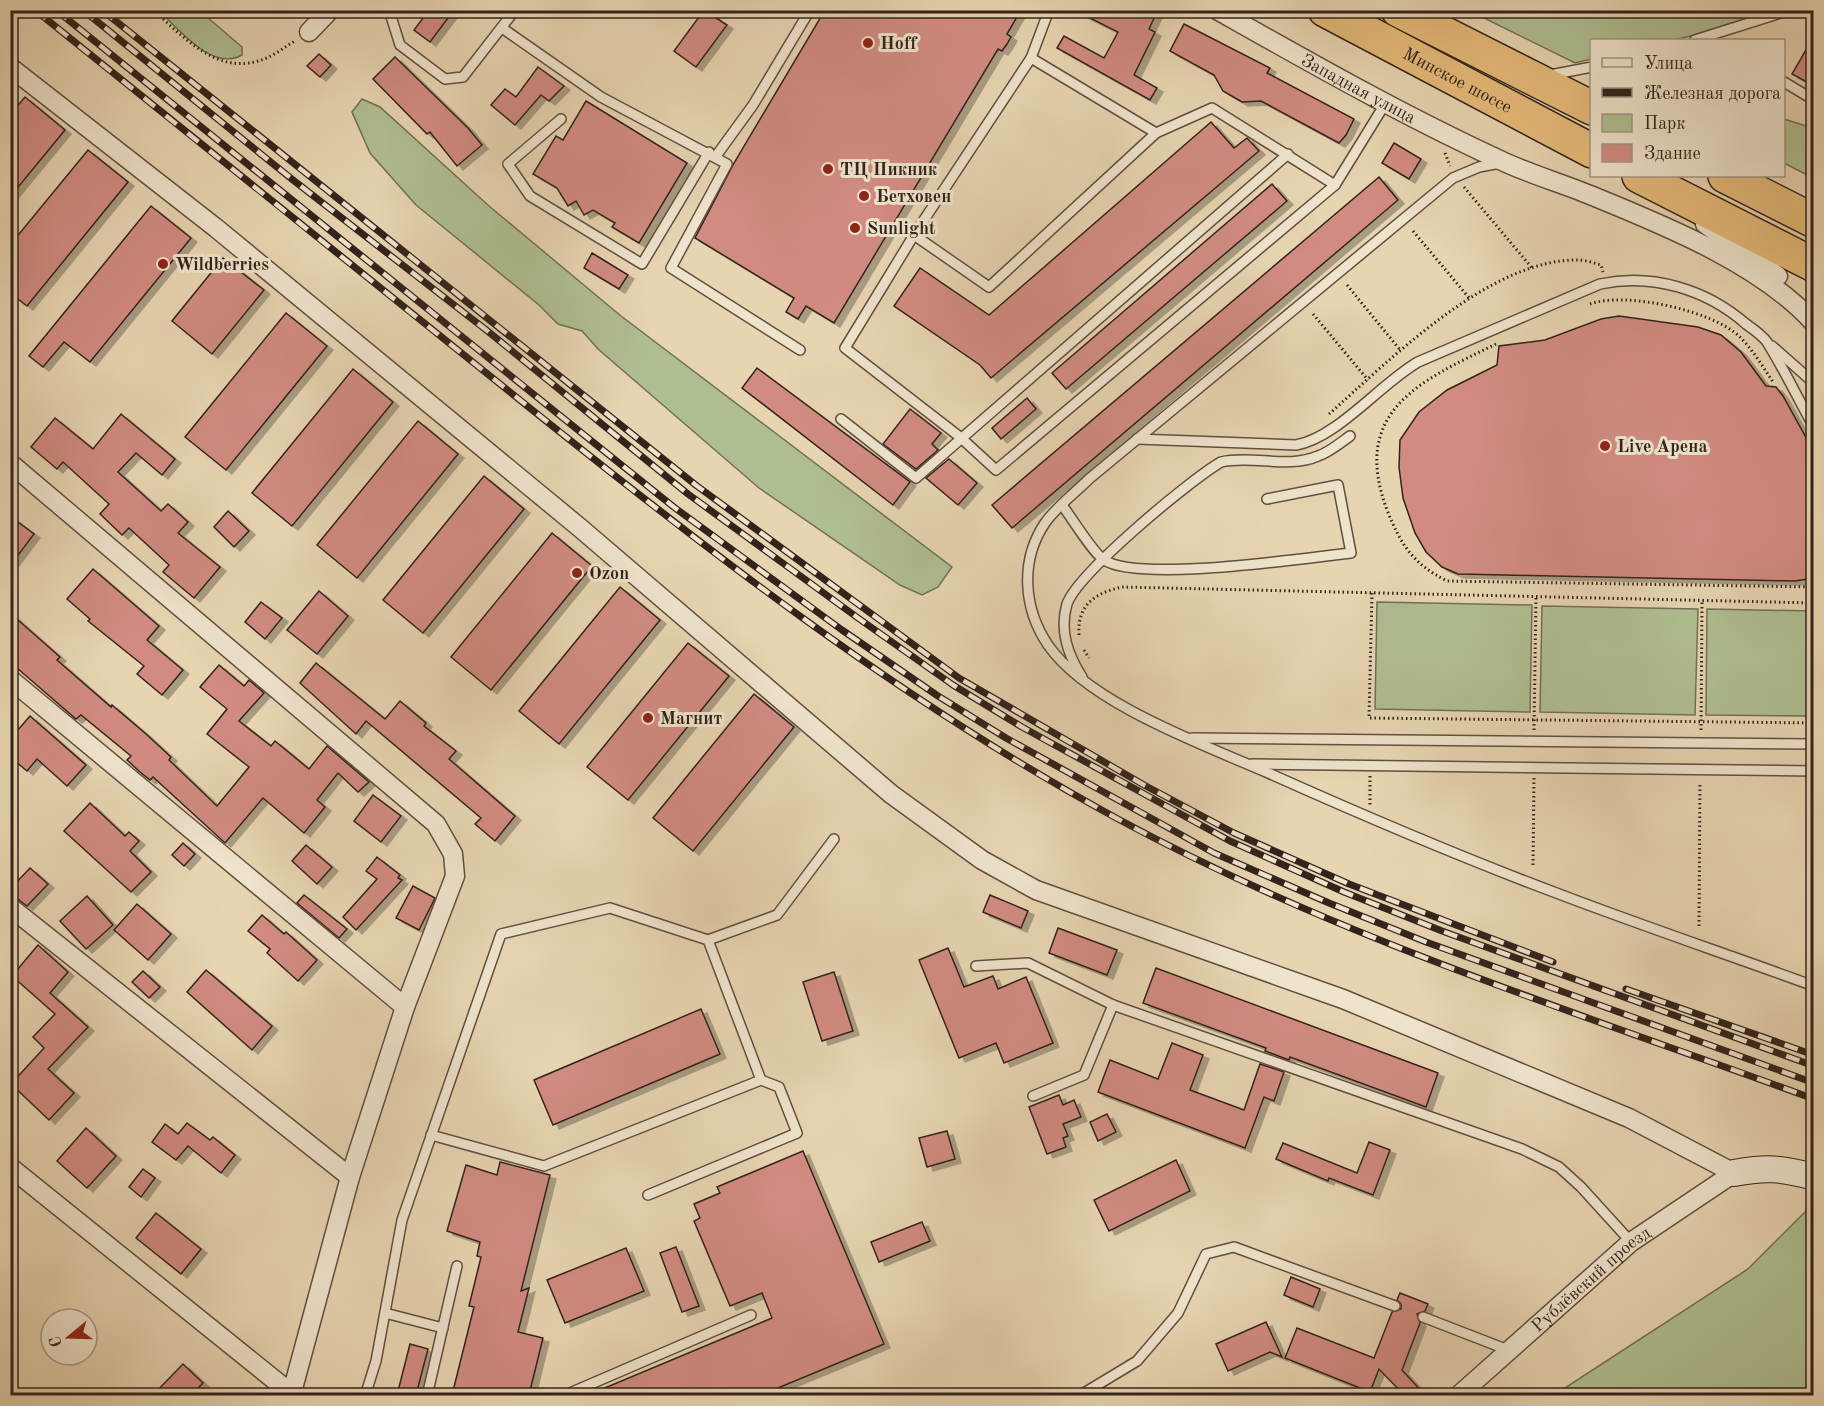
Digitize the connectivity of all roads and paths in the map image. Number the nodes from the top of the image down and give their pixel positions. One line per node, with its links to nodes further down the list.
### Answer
1 (153, 10): 12 (path)
2 (330, 10): 12 (street)
3 (389, 10): 11 (lane)
4 (515, 10): 11 (lane)
5 (810, 10): 26 (lane)
6 (1049, 10): 14 (lane)
7 (1217, 10): 20 (street, Западная улица)
8 (1324, 10): 25 (highway, Минское шоссе)
9 (1398, 10): 17 (highway, Минское шоссе)
10 (1790, 10): 13 (lane)
11 (502, 28): 26 (lane)
12 (309, 32)
13 (1711, 39)
14 (1031, 58): 23 (lane); 36 (lane)
15 (10, 67): 95 (street)
16 (1590, 67): 17 (lane)
17 (1519, 71): 21 (highway, Минское шоссе)
18 (1785, 83): 19 (lane)
19 (1814, 100)
20 (1385, 104): 28 (street, Западная улица); 33 (lane)
21 (1590, 107)
22 (561, 119): 26 (lane)
23 (1156, 133): 27 (lane); 36 (lane)
24 (1443, 148): 29 (path)
25 (1590, 150)
26 (713, 154): 48 (lane)
27 (1288, 154): 33 (lane); 57 (lane)
28 (1504, 163): 29 (lane); 45 (street, Западная улица)
29 (1457, 176): 38 (path); 58 (lane)
30 (1632, 177): 43 (street)
31 (1641, 177): 37 (highway)
32 (1727, 177): 34 (highway)
33 (1335, 185): 57 (lane)
34 (1814, 220)
35 (1413, 231): 41 (path)
36 (914, 235): 57 (lane)
37 (1814, 265)
38 (1532, 268): 39 (path); 41 (path)
39 (1604, 274)
40 (1347, 285): 49 (path)
41 (1470, 299): 49 (path)
42 (1583, 307): 51 (path)
43 (1814, 309)
44 (1312, 314): 50 (path)
45 (1814, 323)
46 (1765, 340): 52 (lane); 55 (lane); 58 (lane)
47 (1497, 344): 63 (path)
48 (800, 350)
49 (1401, 351): 50 (path)
50 (1368, 380): 53 (path)
51 (1773, 382)
52 (1814, 383)
53 (1326, 417)
54 (841, 419): 57 (lane)
55 (1814, 428)
56 (1350, 436): 62 (lane)
57 (960, 437)
58 (1137, 439): 61 (lane)
59 (10, 463): 90 (street)
60 (1267, 499): 62 (lane)
61 (1062, 505): 62 (lane); 70 (lane)
62 (1103, 559): 70 (lane)
63 (1814, 587)
64 (1372, 593): 65 (path); 68 (path); 71 (path)
65 (1536, 596): 66 (path); 71 (path)
66 (1702, 600): 67 (path); 72 (path)
67 (1814, 603)
68 (1089, 658)
69 (10, 679): 90 (street)
70 (1085, 682): 74 (lane)
71 (1534, 720): 72 (path); 75 (path)
72 (1701, 721): 73 (path); 76 (path)
73 (1814, 723)
74 (1189, 738): 75 (lane); 78 (lane)
75 (1534, 741): 76 (lane)
76 (1701, 743): 77 (lane)
77 (1814, 744)
78 (1247, 764): 79 (lane); 88 (lane)
79 (1534, 768): 80 (lane); 83 (path)
80 (1700, 770): 81 (lane); 85 (path)
81 (1814, 771)
82 (834, 839): 86 (lane)
83 (1533, 866)
84 (10, 906): 96 (street)
85 (1699, 926)
86 (708, 940): 91 (lane); 93 (lane)
87 (976, 966): 89 (lane)
88 (1814, 986)
89 (1113, 1005): 92 (lane); 99 (lane)
90 (405, 1007): 96 (street)
91 (761, 1080): 93 (lane); 98 (lane)
92 (1033, 1096)
93 (431, 1135): 102 (lane)
94 (10, 1167): 107 (street)
95 (1734, 1173): 97 (street); 99 (street, Рублёвский проезд)
96 (350, 1177): 107 (street)
97 (1814, 1177)
98 (648, 1195)
99 (1631, 1242): 106 (street, Рублёвский проезд)
100 (457, 1266): 105 (lane)
101 (1395, 1305): 111 (lane)
102 (385, 1313): 105 (lane); 108 (lane)
103 (751, 1315): 110 (lane)
104 (1423, 1317): 106 (lane)
105 (443, 1328): 109 (lane)
106 (1508, 1350): 112 (street, Рублёвский проезд)
107 (291, 1395)
108 (365, 1395)
109 (427, 1395)
110 (563, 1395)
111 (1079, 1395)
112 (1458, 1395)

